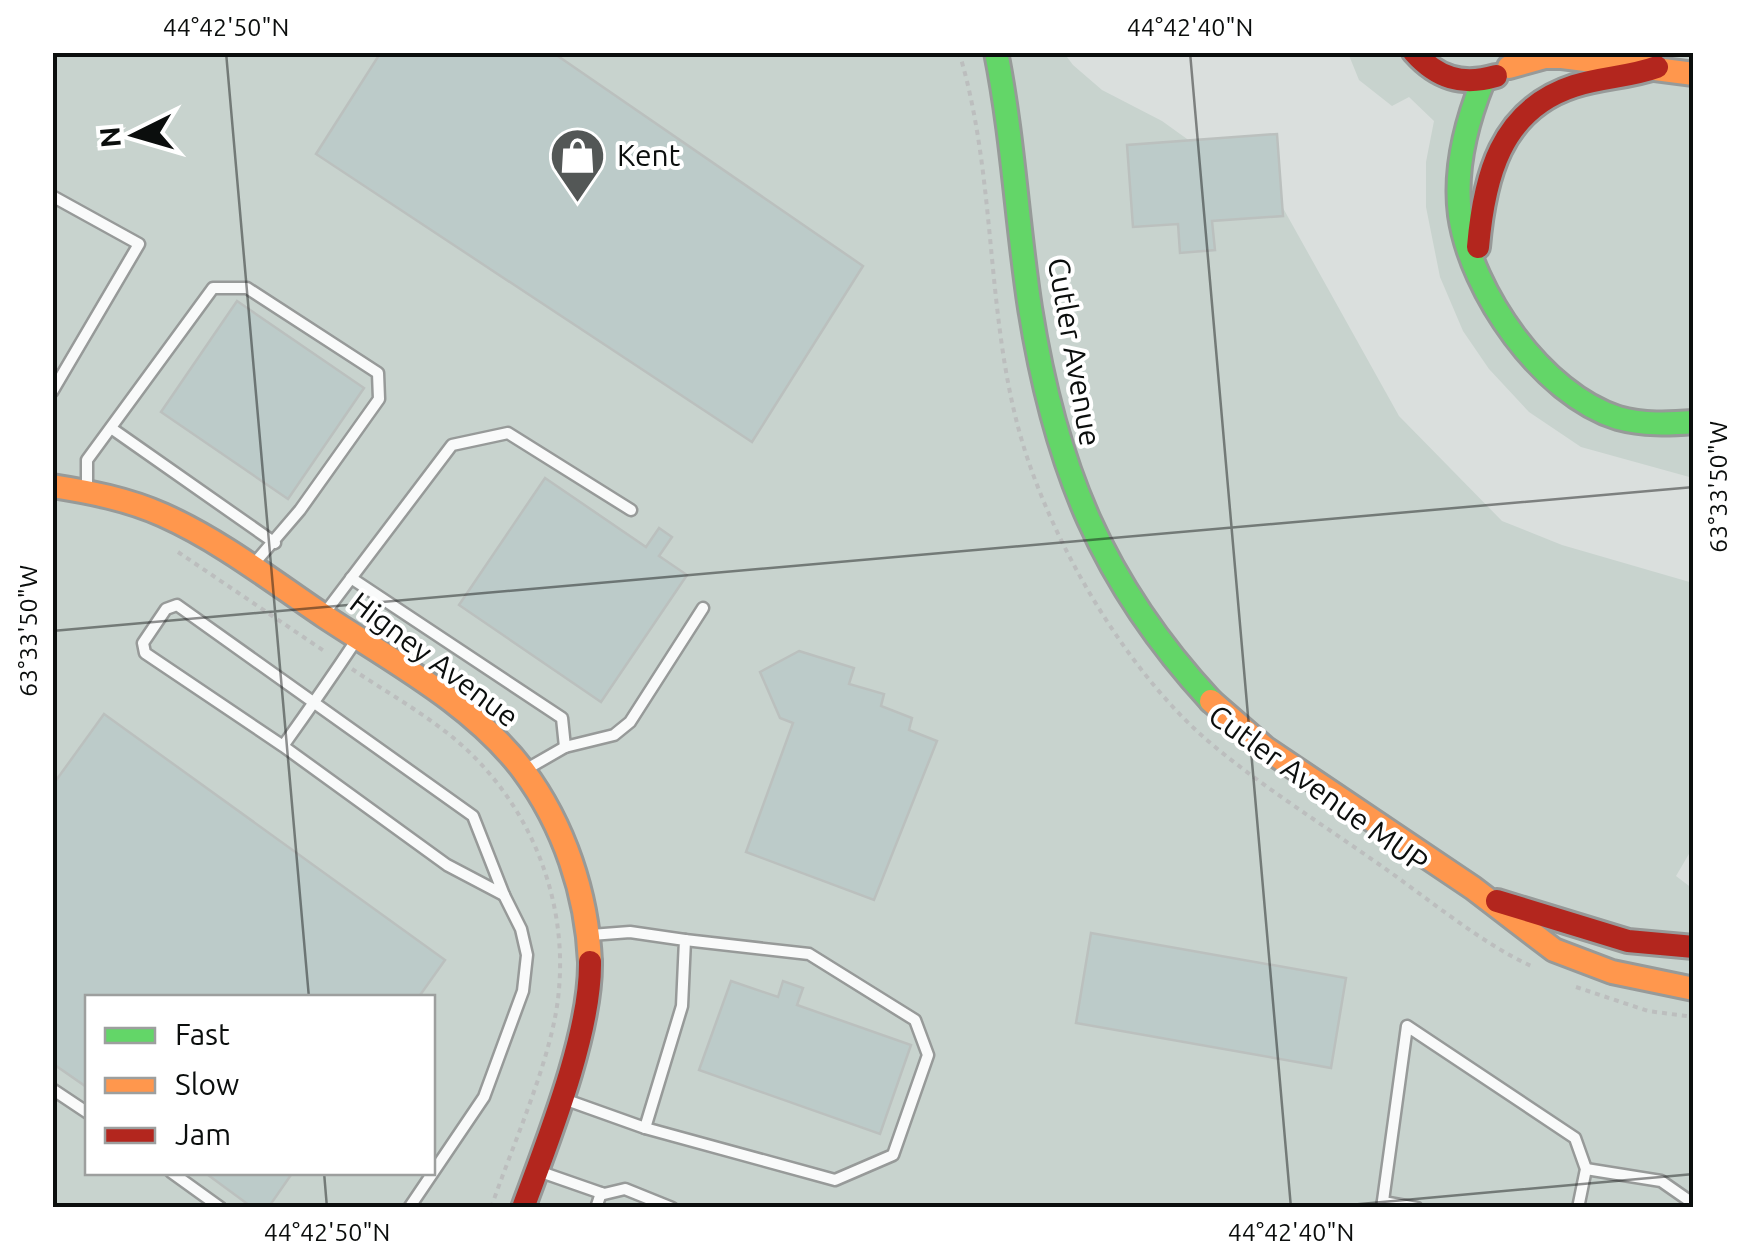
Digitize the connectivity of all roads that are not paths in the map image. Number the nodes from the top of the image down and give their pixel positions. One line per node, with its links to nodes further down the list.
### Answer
1 (996, 52): 27 (street, Cutler Avenue)
2 (1414, 52): 7 (street)
3 (1622, 52): 5 (street)
4 (1515, 60): 5 (street); 7 (street)
5 (1657, 67): 6 (street); 9 (street)
6 (1694, 74)
7 (1482, 81): 9 (street)
8 (52, 196): 10 (lane)
9 (1476, 268): 11 (street)
10 (52, 392)
11 (1694, 422)
12 (111, 428): 14 (lane); 16 (lane); 16 (lane)
13 (52, 486): 14 (street, Higney Avenue)
14 (86, 489): 17 (street, Higney Avenue)
15 (631, 510): 18 (lane)
16 (274, 543): 17 (lane)
17 (252, 566): 20 (street, Higney Avenue)
18 (351, 578): 20 (lane); 24 (lane)
19 (703, 608): 24 (lane)
20 (323, 615): 21 (street, Higney Avenue)
21 (358, 638): 22 (lane); 25 (street, Higney Avenue)
22 (315, 701): 23 (lane); 23 (lane); 26 (lane)
23 (283, 746): 26 (lane)
24 (565, 748): 25 (lane)
25 (524, 770): 28 (street, Higney Avenue)
26 (504, 895): 36 (lane)
27 (1486, 898): 30 (street, Cutler Avenue); 31 (street, Cutler Avenue)
28 (588, 935): 29 (lane); 33 (street, Higney Avenue)
29 (686, 940): 35 (lane); 35 (lane)
30 (1694, 947)
31 (1694, 989)
32 (52, 1089): 34 (lane)
33 (560, 1097): 35 (lane); 38 (street, Higney Avenue)
34 (85, 1112)
35 (645, 1128)
36 (435, 1169)
37 (1586, 1169): 42 (lane); 43 (lane); 50 (lane)
38 (537, 1171): 41 (lane); 46 (street, Higney Avenue)
39 (175, 1175): 44 (lane)
40 (431, 1175): 45 (lane)
41 (602, 1194): 47 (lane); 48 (lane)
42 (1694, 1204)
43 (1383, 1205): 49 (lane)
44 (220, 1208)
45 (409, 1208)
46 (523, 1208)
47 (596, 1208)
48 (672, 1208)
49 (1416, 1208)
50 (1578, 1208)

